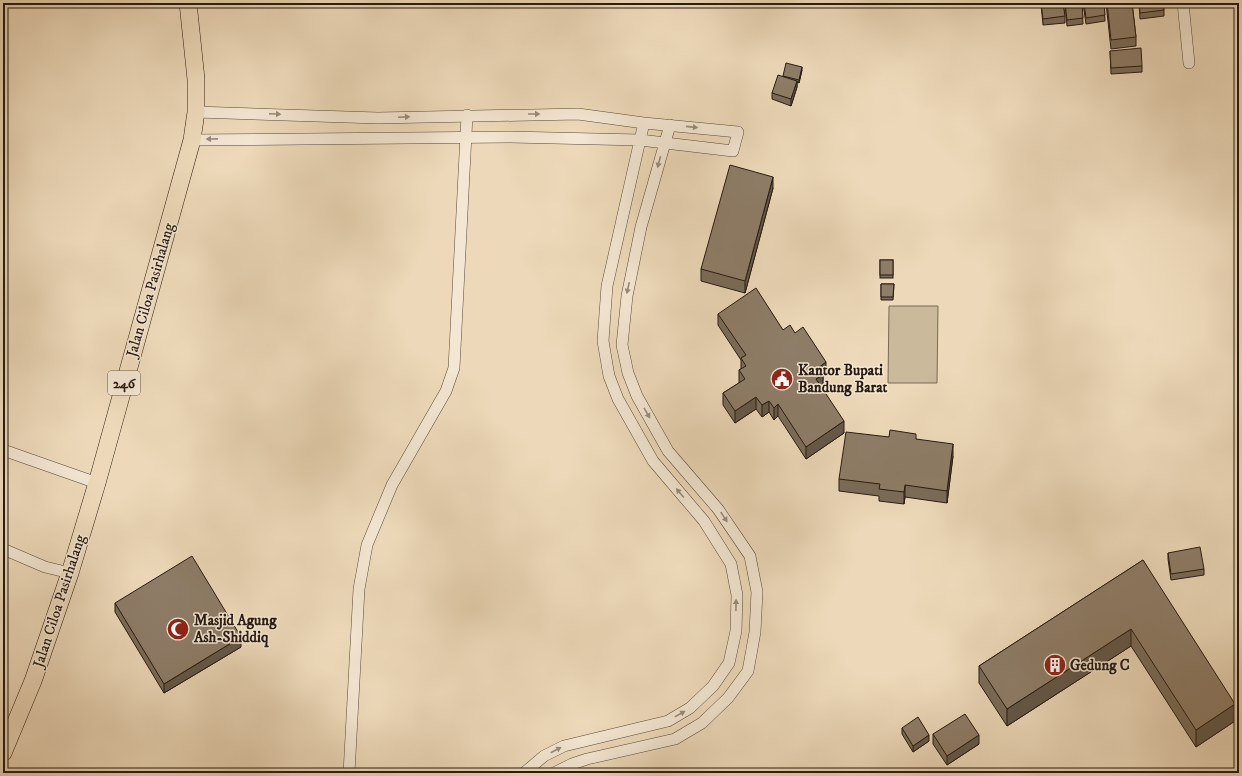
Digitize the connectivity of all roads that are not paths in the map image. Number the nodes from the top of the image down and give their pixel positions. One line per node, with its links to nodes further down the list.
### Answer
1 (188, 3): 4 (main road, Jalan Ciloa Pasirhalang / 246)
2 (1183, 3): 3 (street)
3 (1189, 63)
4 (196, 112): 5 (street, one-way to 5); 9 (main road, Jalan Ciloa Pasirhalang / 246)
5 (467, 115): 6 (street, one-way to 6); 8 (street)
6 (644, 123): 7 (street); 10 (street)
7 (670, 125): 11 (street); 11 (street, one-way to 11)
8 (466, 137): 9 (street, one-way to 9); 10 (street); 17 (street)
9 (192, 140): 13 (main road, Jalan Ciloa Pasirhalang / 246)
10 (640, 140): 11 (street); 18 (street, one-way to 10)
11 (664, 144): 19 (street, one-way to 19)
12 (3, 450): 13 (street)
13 (96, 484): 15 (main road, Jalan Ciloa Pasirhalang / 246)
14 (3, 548): 15 (street)
15 (70, 573): 16 (main road, Jalan Ciloa Pasirhalang / 246)
16 (3, 753)
17 (349, 773)
18 (524, 773)
19 (554, 773)

